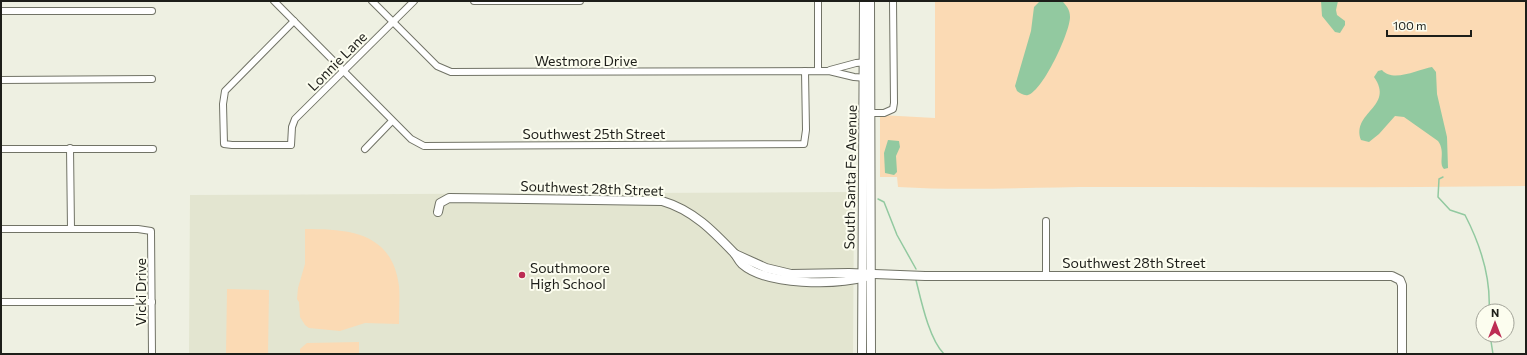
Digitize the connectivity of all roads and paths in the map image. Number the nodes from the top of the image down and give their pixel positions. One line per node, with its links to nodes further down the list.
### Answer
1 (274, 1): 12 (street, Southwest 25th Street)
2 (372, 1): 13 (street, Westmore Drive)
3 (414, 1): 13 (street, Lonnie Lane)
4 (474, 1): 5 (street)
5 (580, 1)
6 (818, 1): 17 (street)
7 (864, 1): 14 (street, South Santa Fe Avenue)
8 (870, 1): 14 (street, South Santa Fe Avenue)
9 (893, 1): 22 (street)
10 (1, 11): 11 (street)
11 (152, 11)
12 (294, 22): 15 (street, Southwest 25th Street); 15 (street, Lonnie Lane)
13 (393, 22): 15 (street, Lonnie Lane); 16 (street, Westmore Drive)
14 (866, 62): 18 (street, Westmore Drive); 19 (street, South Santa Fe Avenue)
15 (343, 71): 23 (street, Southwest 25th Street)
16 (805, 71): 17 (street, Westmore Drive); 23 (street, Southwest 25th Street)
17 (818, 71): 18 (street, Westmore Drive)
18 (829, 71): 19 (street, Westmore Drive)
19 (866, 78): 22 (street, South Santa Fe Avenue); 34 (street, South Santa Fe Avenue)
20 (152, 79): 21 (street)
21 (1, 80)
22 (869, 113): 32 (street, South Santa Fe Avenue)
23 (392, 121): 27 (street)
24 (70, 148): 25 (street); 26 (street); 31 (street)
25 (1, 149)
26 (153, 149)
27 (365, 149)
28 (438, 212): 34 (street, Southwest 28th Street)
29 (1046, 221): 33 (street)
30 (1, 229): 31 (street)
31 (71, 229): 36 (street, Vicki Drive)
32 (871, 275): 33 (street, Southwest 28th Street); 34 (street, Southwest 28th Street); 39 (street, South Santa Fe Avenue)
33 (1046, 275): 40 (street, Southwest 28th Street)
34 (862, 276): 38 (street, South Santa Fe Avenue)
35 (1, 302): 36 (street)
36 (152, 302): 37 (street, Vicki Drive)
37 (152, 354)
38 (862, 354)
39 (871, 354)
40 (1402, 354)

